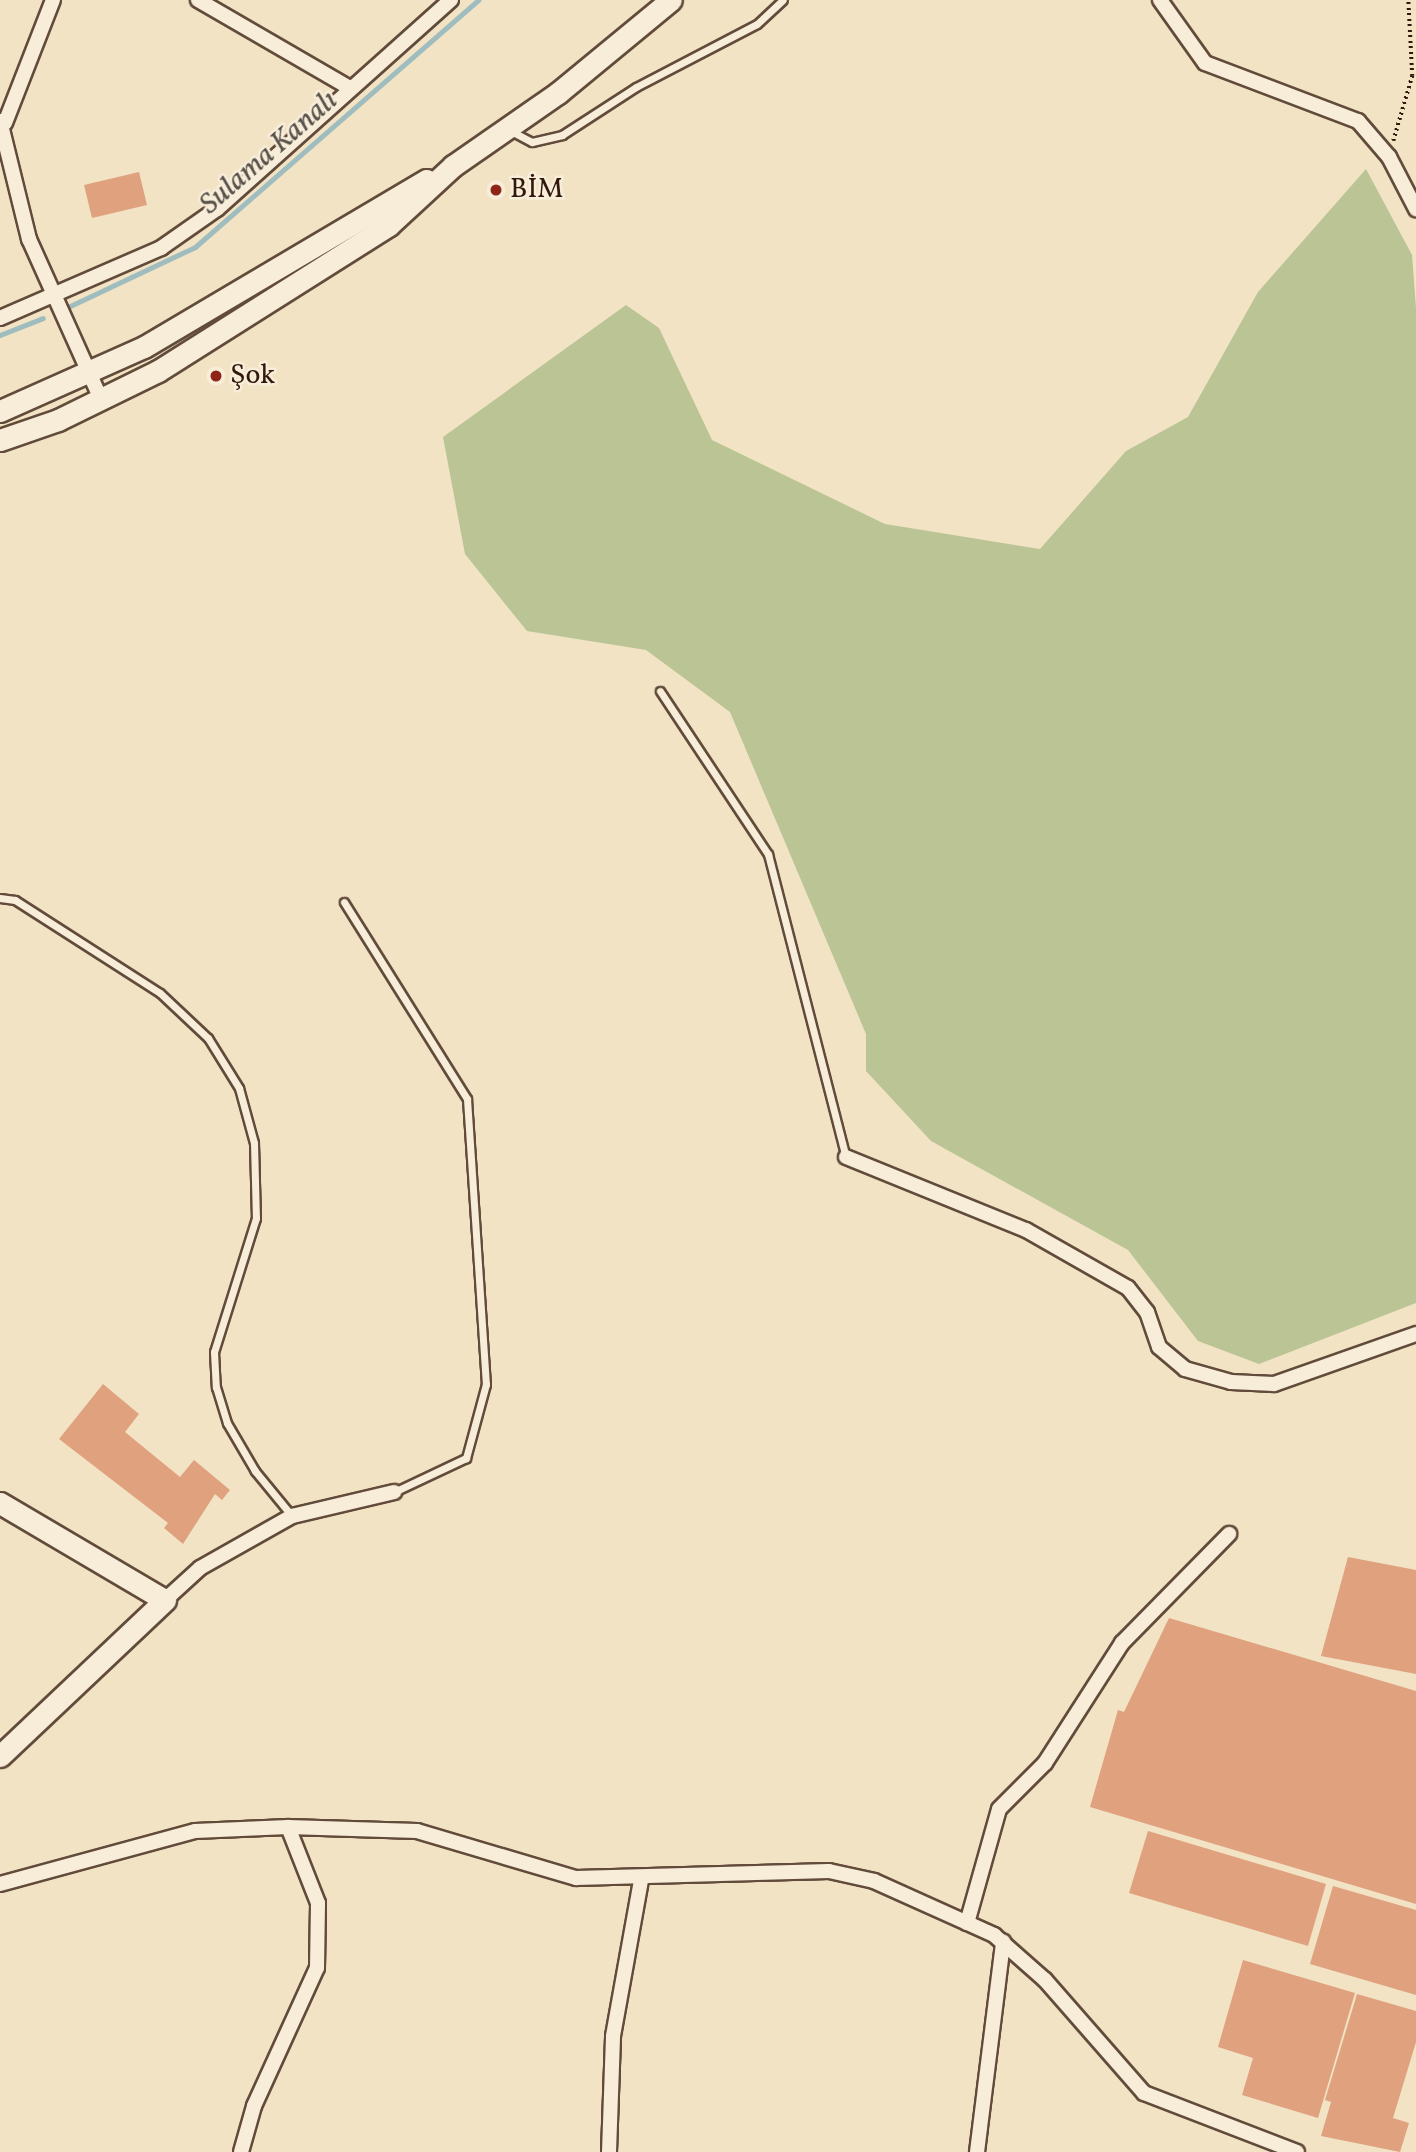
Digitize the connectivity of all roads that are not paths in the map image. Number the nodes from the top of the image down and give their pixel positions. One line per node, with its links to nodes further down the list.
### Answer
1 (54, 0): 8 (street)
2 (198, 0): 7 (street)
3 (451, 0): 7 (street)
4 (671, 0): 9 (main road)
5 (783, 0): 9 (lane)
6 (1160, 0): 11 (street)
7 (350, 88): 12 (street)
8 (2, 122): 12 (street)
9 (508, 128): 10 (main road)
10 (453, 166): 14 (main road); 15 (main road)
11 (1416, 209)
12 (53, 297): 13 (street); 14 (street)
13 (0, 317)
14 (88, 375): 15 (street); 16 (main road)
15 (101, 399): 17 (main road)
16 (0, 411)
17 (0, 440)
18 (660, 691): 21 (lane)
19 (0, 898): 25 (lane)
20 (344, 902): 23 (lane)
21 (846, 1157): 22 (street)
22 (1416, 1334)
23 (394, 1492): 25 (street)
24 (0, 1503): 27 (main road)
25 (292, 1516): 27 (street)
26 (1228, 1534): 32 (street)
27 (165, 1600): 28 (main road)
28 (0, 1756)
29 (288, 1827): 30 (street); 31 (street); 34 (street)
30 (641, 1881): 32 (street); 35 (street)
31 (0, 1884)
32 (967, 1923): 33 (street)
33 (1003, 1942): 36 (street); 37 (street)
34 (241, 2152)
35 (609, 2152)
36 (977, 2152)
37 (1297, 2152)

